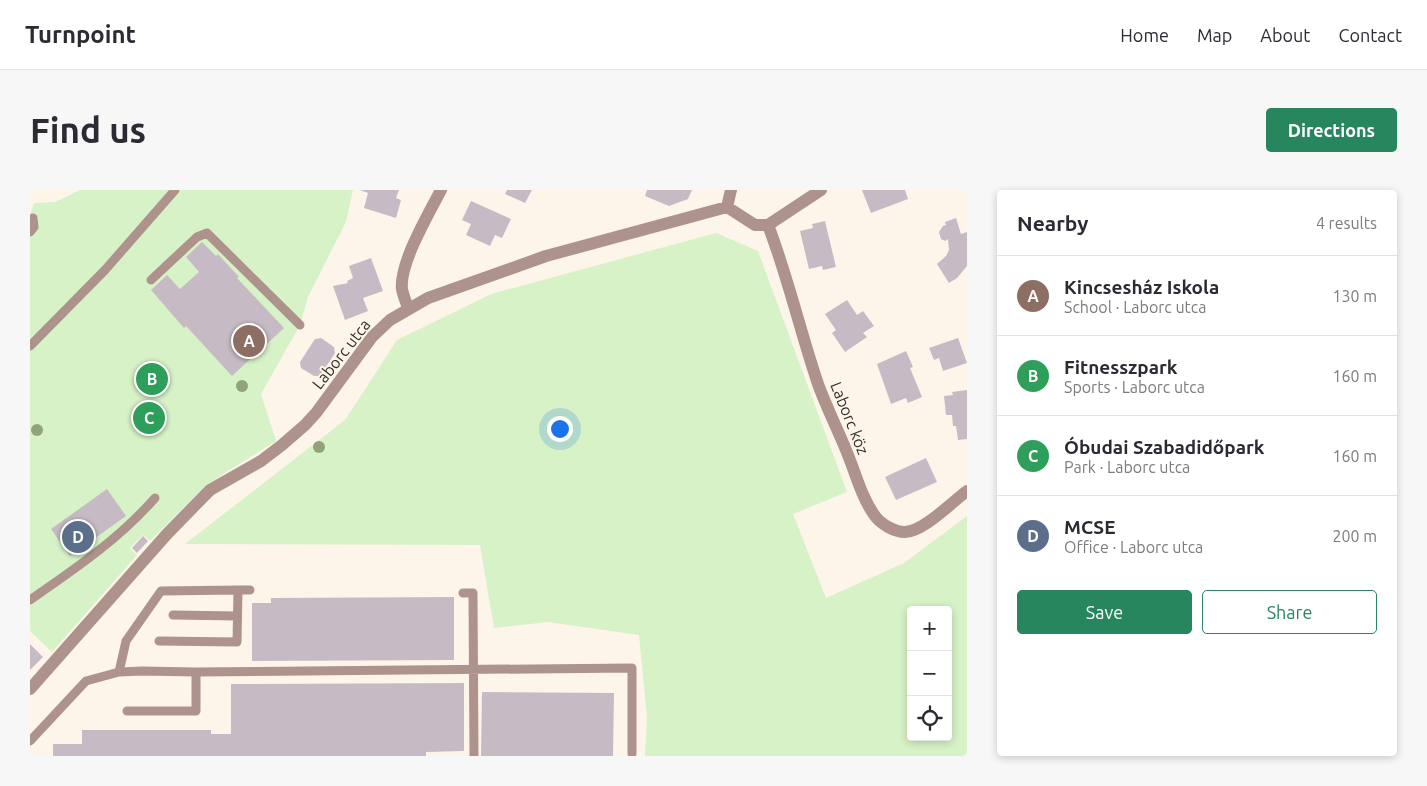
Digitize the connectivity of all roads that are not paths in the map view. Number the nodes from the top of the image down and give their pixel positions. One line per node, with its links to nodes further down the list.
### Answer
1 (175, 190): 12 (lane)
2 (441, 190): 10 (street)
3 (731, 190): 5 (street)
4 (821, 190): 7 (street)
5 (727, 207): 7 (street); 10 (street, Laborc utca)
6 (32, 218): 8 (lane)
7 (768, 225): 13 (street, Laborc köz)
8 (30, 232)
9 (151, 280): 11 (lane)
10 (408, 308): 25 (street, Laborc utca)
11 (300, 326)
12 (30, 346)
13 (967, 490)
14 (155, 498): 18 (lane)
15 (238, 590): 16 (lane); 20 (lane); 23 (lane)
16 (250, 590)
17 (463, 593): 22 (lane)
18 (30, 600)
19 (173, 615): 20 (lane)
20 (237, 616): 21 (lane)
21 (159, 641)
22 (473, 670): 24 (lane); 28 (lane); 29 (lane)
23 (119, 672): 24 (lane); 27 (lane)
24 (196, 672): 26 (lane)
25 (30, 689)
26 (127, 712)
27 (30, 741)
28 (632, 754)
29 (474, 756)

